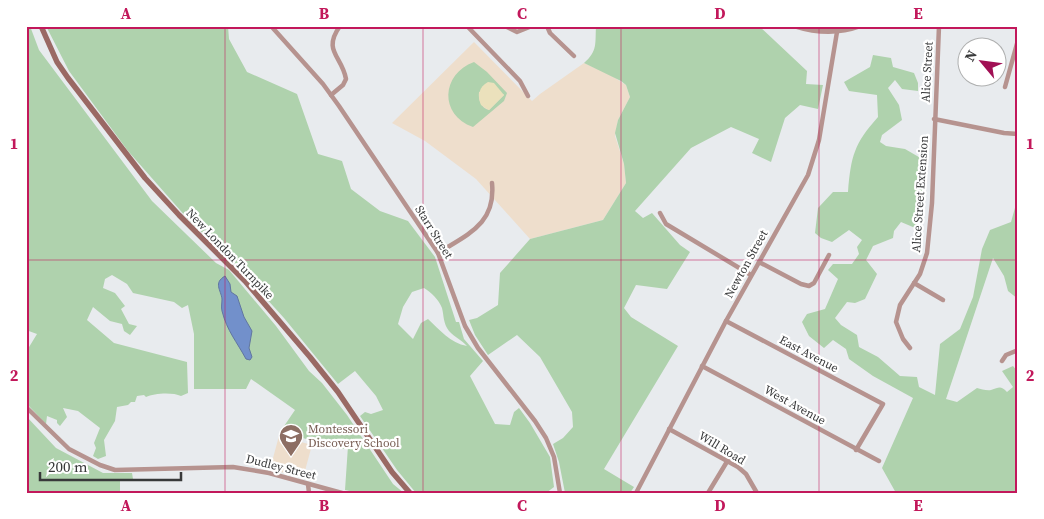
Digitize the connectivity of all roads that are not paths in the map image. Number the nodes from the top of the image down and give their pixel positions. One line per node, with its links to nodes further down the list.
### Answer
1 (41, 26): 40 (main road, New London Turnpike)
2 (271, 26): 15 (street, Starr Street)
3 (340, 26): 15 (street)
4 (467, 26): 16 (street)
5 (505, 26): 6 (street)
6 (532, 26)
7 (546, 26): 13 (street)
8 (795, 26): 11 (street)
9 (860, 26): 11 (street)
10 (939, 26): 17 (street, Alice Street)
11 (837, 32): 23 (street, Newton Street)
12 (1018, 40): 14 (street)
13 (574, 56)
14 (1006, 83)
15 (331, 95): 21 (street, Starr Street)
16 (528, 96)
17 (934, 119): 18 (street); 25 (street, Alice Street Extension)
18 (1018, 134)
19 (492, 183): 21 (street)
20 (660, 213): 24 (street)
21 (438, 253): 41 (street, Starr Street)
22 (829, 255): 23 (street)
23 (759, 262): 24 (street, Newton Street)
24 (751, 275): 27 (street, Newton Street)
25 (914, 283): 26 (street); 28 (street, Alice Street Extension)
26 (943, 300)
27 (726, 321): 31 (street, Newton Street); 34 (street, East Avenue)
28 (910, 348)
29 (1018, 350): 30 (street)
30 (1002, 361)
31 (702, 366): 33 (street, Newton Street); 34 (street, West Avenue)
32 (26, 407): 37 (street, Dudley Street)
33 (669, 429): 35 (street, Will Road); 42 (street, Newton Street)
34 (856, 450): 36 (street, West Avenue)
35 (728, 460): 43 (street); 44 (street, Will Road)
36 (879, 461)
37 (308, 484): 38 (street); 39 (street, Dudley Street)
38 (309, 493)
39 (342, 493)
40 (410, 493)
41 (560, 493)
42 (636, 493)
43 (708, 493)
44 (757, 493)

